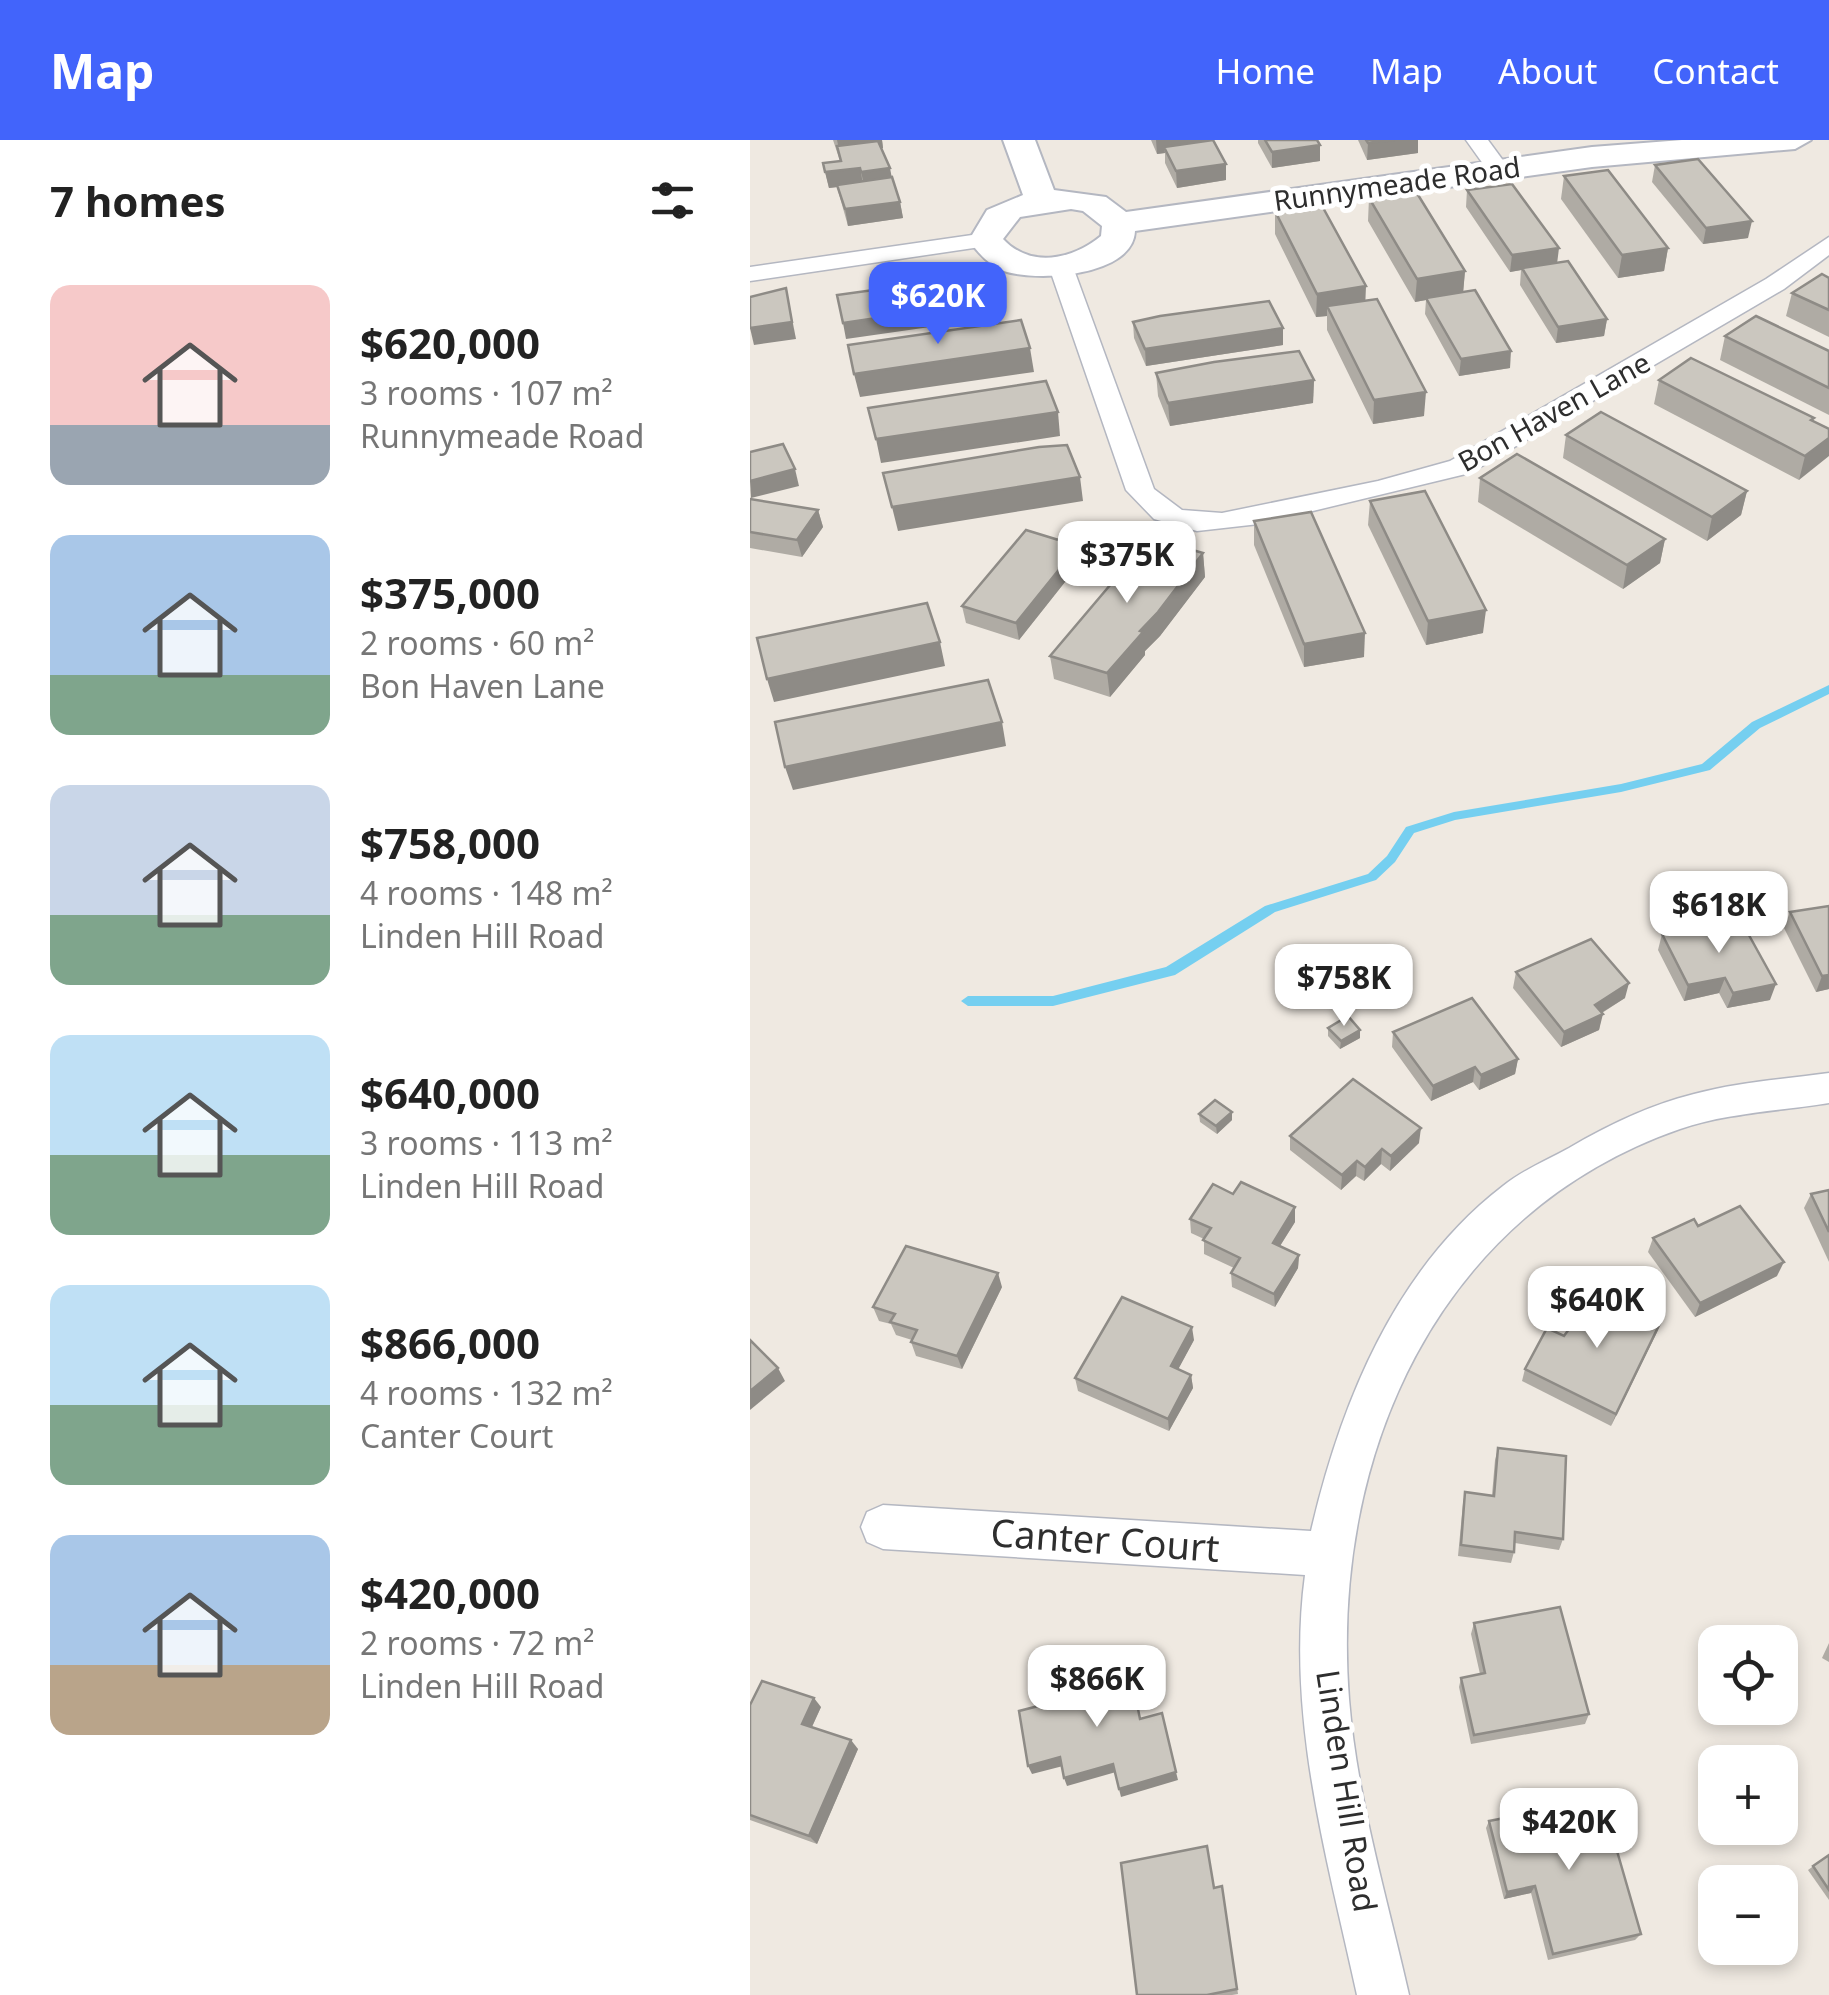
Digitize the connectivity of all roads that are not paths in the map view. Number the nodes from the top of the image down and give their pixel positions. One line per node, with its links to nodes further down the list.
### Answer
1 (1019, 140): 5 (street)
2 (1477, 140): 4 (street)
3 (1795, 140): 4 (street, Runnymeade Road)
4 (1498, 170): 6 (street, Runnymeade Road)
5 (1041, 200): 6 (street); 7 (street)
6 (1119, 224): 9 (street)
7 (986, 240): 9 (street); 10 (street)
8 (1829, 244): 9 (street, Bon Haven Lane)
9 (1061, 267)
10 (750, 274)
11 (1829, 1088): 13 (street, Linden Hill Road)
12 (883, 1527): 13 (street, Canter Court)
13 (1327, 1554): 14 (street, Linden Hill Road)
14 (1382, 1995)

